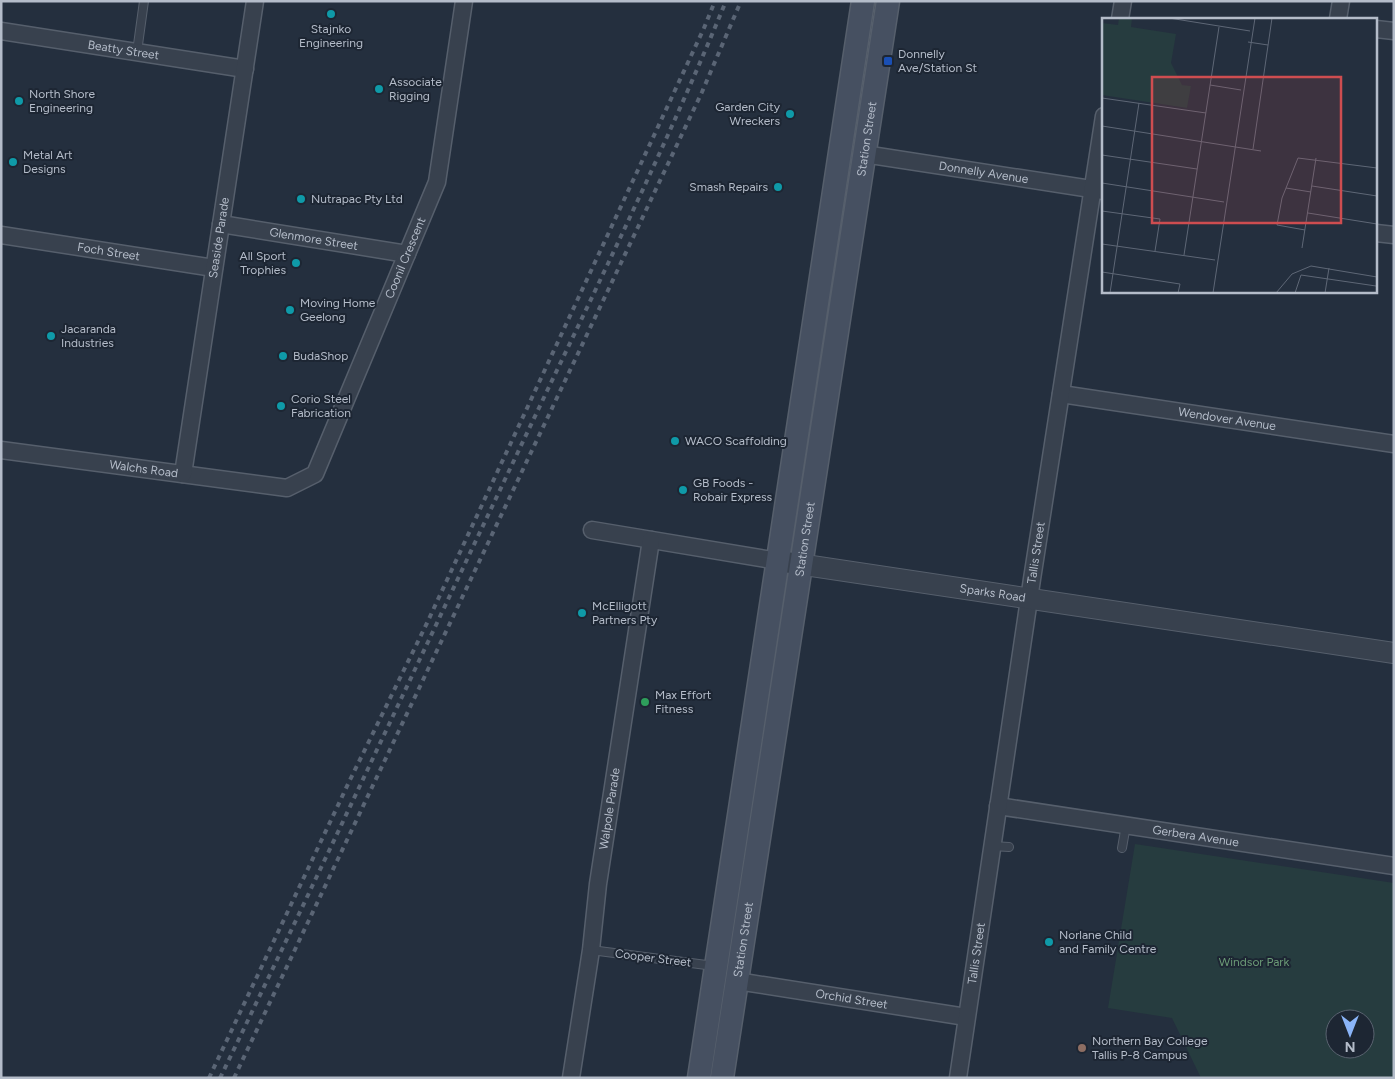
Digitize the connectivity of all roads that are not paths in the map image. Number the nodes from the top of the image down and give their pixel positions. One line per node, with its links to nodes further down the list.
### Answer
1 (144, 1): 13 (lane)
2 (255, 1): 14 (street, Seaside Parade)
3 (464, 1): 22 (street, Coonil Crescent)
4 (863, 1): 31 (main road, Station Street)
5 (888, 1): 16 (main road, Station Street)
6 (1122, 1): 8 (street)
7 (1341, 1): 9 (street)
8 (1120, 18)
9 (1338, 18)
10 (1378, 29): 12 (street)
11 (1, 31): 13 (street, Beatty Street)
12 (1394, 31)
13 (137, 52): 14 (street, Beatty Street)
14 (245, 69): 18 (street, Seaside Parade)
15 (1102, 141): 17 (street, Tallis Street)
16 (864, 154): 17 (street, Donnelly Avenue); 32 (main road, Station Street)
17 (1098, 190): 24 (street, Tallis Street)
18 (221, 224): 22 (street, Glenmore Street); 23 (street, Seaside Parade)
19 (1378, 233): 21 (street)
20 (1, 235): 23 (street, Foch Street)
21 (1394, 236)
22 (407, 254): 28 (street, Coonil Crescent)
23 (214, 268): 27 (street, Seaside Parade)
24 (1060, 394): 25 (street, Wendover Avenue); 33 (street, Tallis Street)
25 (1394, 444)
26 (1, 450): 27 (street, Walchs Road)
27 (184, 474): 28 (street, Walchs Road)
28 (287, 488)
29 (592, 530): 30 (street, Sparks Road)
30 (651, 540): 31 (street, Sparks Road); 41 (street, Walpole Parade)
31 (778, 561): 32 (street, Sparks Road); 42 (main road, Station Street)
32 (800, 564): 33 (street, Sparks Road); 43 (main road, Station Street)
33 (1030, 598): 34 (street, Sparks Road); 35 (street, Tallis Street)
34 (1394, 653)
35 (998, 806): 36 (street, Gerbera Avenue); 37 (street, Tallis Street)
36 (1126, 825): 39 (lane); 40 (street, Gerbera Avenue)
37 (992, 846): 38 (lane); 44 (street, Tallis Street)
38 (1009, 847)
39 (1122, 848)
40 (1394, 866)
41 (591, 950): 42 (lane, Cooper Street); 45 (street, Walpole Parade)
42 (716, 966): 46 (main road, Station Street)
43 (737, 981): 44 (street, Orchid Street); 47 (main road, Station Street)
44 (966, 1017): 48 (street, Tallis Street)
45 (571, 1078)
46 (699, 1078)
47 (722, 1078)
48 (958, 1078)

